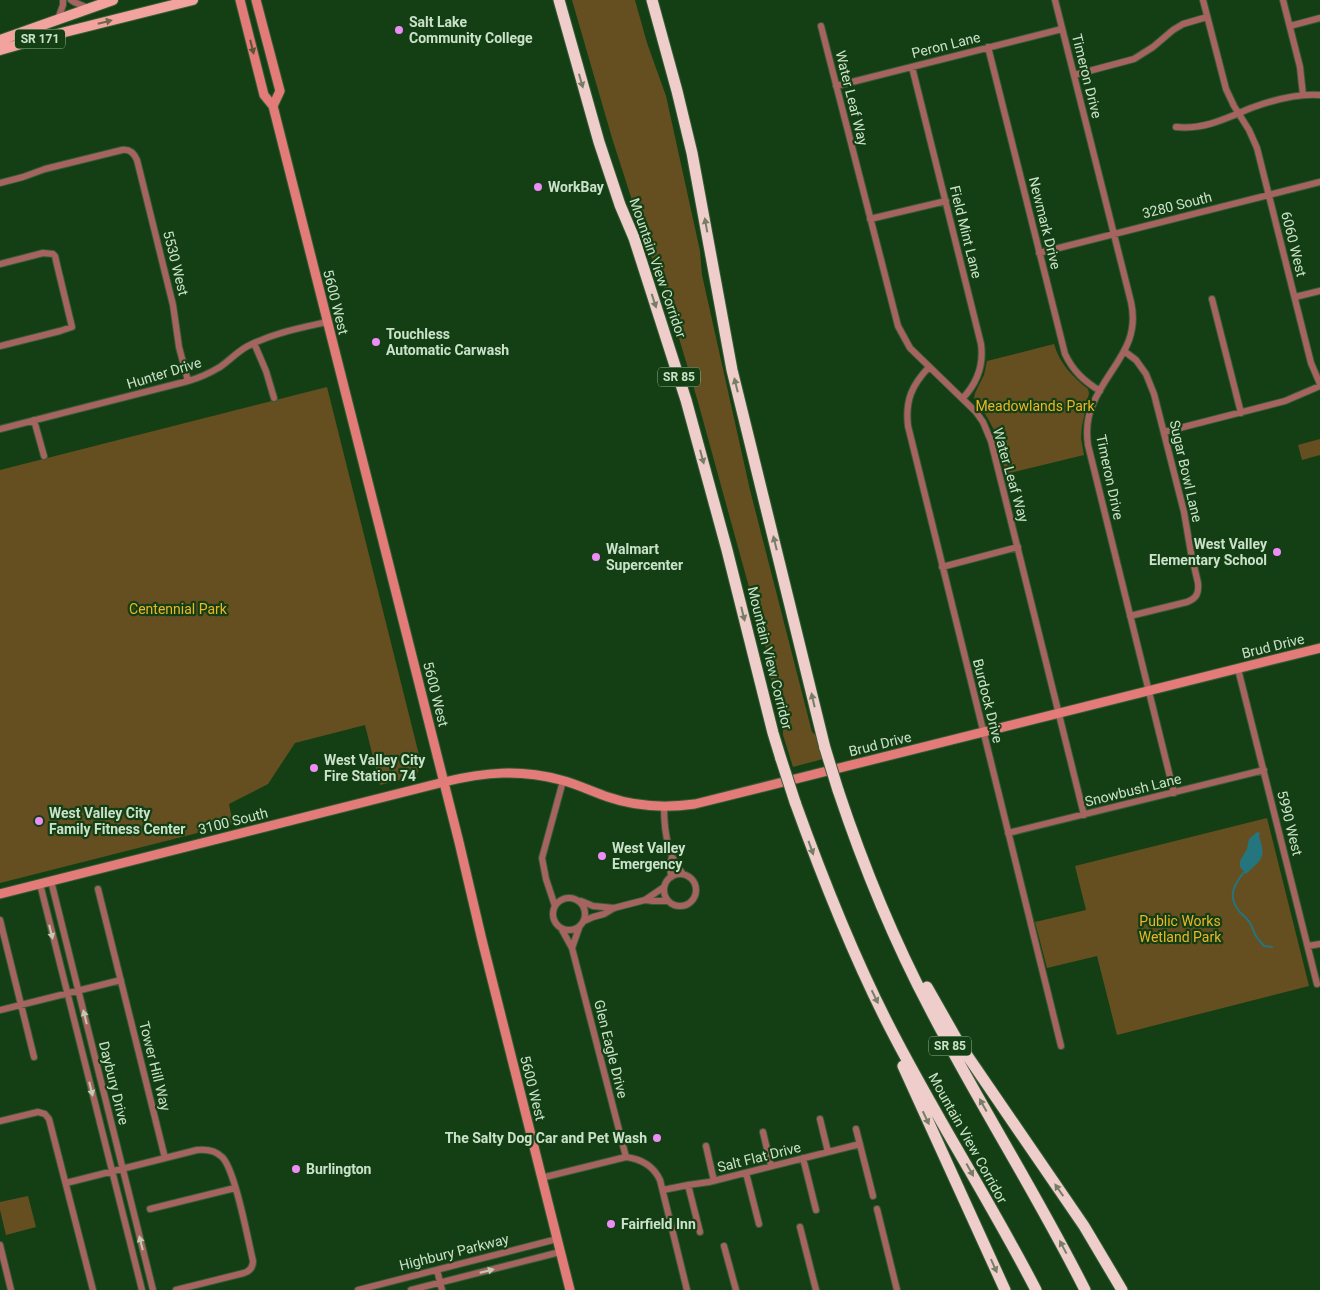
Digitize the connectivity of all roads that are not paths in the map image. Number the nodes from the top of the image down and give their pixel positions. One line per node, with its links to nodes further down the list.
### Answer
1 (64, 0): 18 (street)
2 (71, 0): 15 (street)
3 (113, 0): 15 (main road, SR 171)
4 (193, 0): 24 (main road, SR 171, one-way to 4)
5 (240, 0): 33 (main road, 5600 West, one-way to 33)
6 (256, 0): 33 (main road, 5600 West)
7 (553, 0): 26 (highway)
8 (559, 0): 26 (highway, Mountain View Corridor / SR 85)
9 (644, 0): 25 (highway)
10 (652, 0): 25 (highway, Mountain View Corridor / SR 85)
11 (658, 0): 30 (highway)
12 (1055, 0): 21 (street, Timeron Drive)
13 (1203, 0): 16 (street, 6060 West)
14 (1283, 0): 20 (street)
15 (88, 8): 18 (main road, SR 171)
16 (1207, 17): 28 (street); 34 (street, 6060 West)
17 (1320, 18): 20 (street)
18 (58, 19): 22 (main road, SR 171)
19 (821, 26): 29 (street, Water Leaf Way)
20 (1290, 26): 31 (street)
21 (1062, 28): 23 (street, Peron Lane); 28 (street, Timeron Drive)
22 (0, 40)
23 (988, 47): 27 (street, Peron Lane); 42 (street, Newmark Drive)
24 (0, 50)
25 (667, 57): 30 (highway, Mountain View Corridor / SR 85)
26 (574, 58): 107 (highway, Mountain View Corridor / SR 85, one-way to 107, bridge)
27 (912, 67): 29 (street, Peron Lane); 39 (street, Field Mint Lane)
28 (1074, 75): 41 (street, Timeron Drive)
29 (836, 86): 40 (street, Water Leaf Way)
30 (677, 91): 76 (highway, Mountain View Corridor / SR 85, one-way to 30, bridge)
31 (1303, 95): 32 (street); 34 (street)
32 (1320, 95)
33 (273, 106): 47 (main road, 5600 West)
34 (1239, 113): 35 (street); 38 (street, 6060 West)
35 (1176, 127)
36 (1320, 182): 38 (street, 3280 South)
37 (0, 183): 52 (street, 5530 West)
38 (1269, 195): 41 (street, 3280 South); 45 (street, 6060 West)
39 (946, 201): 40 (street); 56 (street, Field Mint Lane)
40 (870, 219): 51 (street, Water Leaf Way)
41 (1114, 234): 42 (street, 3280 South); 50 (street, Timeron Drive)
42 (1040, 252): 54 (street, Newmark Drive)
43 (0, 264): 49 (street)
44 (1320, 291): 45 (street)
45 (1294, 297): 53 (street, 6060 West)
46 (1212, 299): 57 (street)
47 (327, 322): 48 (street, Hunter Drive); 72 (main road, 5600 West)
48 (254, 343): 52 (street, Hunter Drive); 55 (street)
49 (0, 346)
50 (1124, 351): 54 (street, Timeron Drive); 60 (street, Sugar Bowl Lane)
51 (929, 367): 56 (street, Water Leaf Way); 63 (street, Burdock Drive)
52 (188, 381): 58 (street, Hunter Drive)
53 (1320, 385): 57 (street)
54 (1100, 391): 64 (street, Timeron Drive)
55 (274, 398)
56 (963, 398): 62 (street, Water Leaf Way)
57 (1241, 413): 60 (street)
58 (34, 420): 59 (street, Hunter Drive); 61 (street)
59 (0, 429)
60 (1164, 432): 64 (street, Sugar Bowl Lane)
61 (44, 456)
62 (1018, 547): 63 (street); 68 (street, Water Leaf Way)
63 (942, 567): 69 (street, Burdock Drive)
64 (1130, 616): 67 (street, Timeron Drive)
65 (1320, 648): 66 (main road, Brud Drive)
66 (1238, 669): 67 (main road, Brud Drive); 70 (street, 5990 West)
67 (1149, 691): 68 (main road, Brud Drive); 73 (street, Timeron Drive)
68 (1059, 714): 69 (main road, Brud Drive); 75 (street, Water Leaf Way)
69 (983, 732): 74 (main road, Brud Drive); 77 (street, Burdock Drive)
70 (1264, 770): 73 (street, Snowbush Lane); 98 (street, 5990 West)
71 (562, 780): 72 (main road, Brud Drive); 74 (main road, Brud Drive); 85 (street)
72 (444, 782): 81 (main road, 3100 South); 124 (main road, 5600 West)
73 (1174, 792): 75 (street, Snowbush Lane)
74 (664, 807): 78 (street)
75 (1084, 815): 77 (street, Snowbush Lane)
76 (850, 826): 159 (highway, Mountain View Corridor / SR 85, one-way to 76); 160 (highway, one-way to 76)
77 (1008, 833): 108 (street, Burdock Drive)
78 (672, 857): 79 (street); 80 (street)
79 (683, 874): 80 (street); 90 (street)
80 (671, 876): 83 (street)
81 (51, 881): 82 (main road, 3100 South); 103 (street, Daybury Drive)
82 (40, 884): 86 (main road, 3100 South); 104 (street, Daybury Drive, one-way to 104)
83 (664, 887): 89 (street); 90 (street)
84 (98, 889): 101 (street, Tower Hill Way)
85 (549, 890): 87 (street); 91 (street)
86 (0, 894)
87 (563, 899): 88 (street); 91 (street)
88 (578, 900): 92 (street); 94 (street)
89 (645, 900): 90 (street); 92 (street)
90 (668, 901)
91 (555, 906): 96 (street)
92 (614, 908): 94 (street)
93 (0, 920): 100 (street)
94 (584, 922): 95 (street)
95 (579, 927): 96 (street); 99 (street)
96 (561, 928): 99 (street, Glen Eagle Drive)
97 (1320, 944): 98 (street)
98 (1308, 946): 102 (street, 5990 West)
99 (572, 948): 117 (street, Glen Eagle Drive)
100 (4, 949): 105 (street)
101 (121, 980): 103 (street); 118 (street, Tower Hill Way)
102 (1317, 984)
103 (78, 991): 104 (street); 121 (street, Daybury Drive, one-way to 103)
104 (67, 993): 105 (street); 122 (street, Daybury Drive, one-way to 122)
105 (21, 1005): 106 (street); 109 (street)
106 (0, 1010)
107 (888, 1024): 157 (highway, one-way to 157); 158 (highway, Mountain View Corridor / SR 85, one-way to 158)
108 (1061, 1046)
109 (34, 1057)
110 (820, 1119): 116 (street)
111 (0, 1121): 126 (street)
112 (856, 1129): 114 (street)
113 (763, 1132): 120 (street)
114 (860, 1144): 116 (street, Salt Flat Drive); 130 (street)
115 (706, 1146): 125 (street)
116 (828, 1152): 119 (street, Salt Flat Drive)
117 (626, 1157): 124 (street); 129 (street)
118 (165, 1158): 121 (street); 128 (street)
119 (803, 1158): 120 (street, Salt Flat Drive); 132 (street)
120 (771, 1166): 123 (street, Salt Flat Drive)
121 (122, 1169): 122 (street); 147 (street, Daybury Drive, one-way to 121)
122 (112, 1172): 126 (street); 146 (street, Daybury Drive)
123 (746, 1173): 125 (street, Salt Flat Drive); 134 (street)
124 (542, 1178): 137 (main road, 5600 West)
125 (714, 1181): 127 (street, Salt Flat Drive)
126 (66, 1183): 145 (street)
127 (688, 1185): 129 (street, Salt Flat Drive); 136 (street)
128 (235, 1188): 131 (street); 148 (street)
129 (663, 1190): 153 (street)
130 (873, 1196)
131 (150, 1209)
132 (816, 1210)
133 (877, 1210): 156 (street)
134 (759, 1224)
135 (800, 1227): 155 (street)
136 (700, 1232)
137 (557, 1239): 140 (main road, 5600 West); 141 (street, Highbury Parkway)
138 (0, 1245): 142 (street)
139 (724, 1246): 154 (street)
140 (560, 1252): 143 (street, Highbury Parkway, one-way to 140); 152 (main road, 5600 West)
141 (437, 1270): 143 (street); 149 (street, Highbury Parkway)
142 (4, 1273): 144 (street)
143 (440, 1283): 150 (street, Highbury Parkway); 151 (street)
144 (11, 1290)
145 (93, 1290)
146 (142, 1290)
147 (153, 1290)
148 (176, 1290)
149 (358, 1290)
150 (410, 1290)
151 (442, 1290)
152 (570, 1290)
153 (687, 1290)
154 (736, 1290)
155 (816, 1290)
156 (897, 1290)
157 (1005, 1290)
158 (1036, 1290)
159 (1085, 1290)
160 (1122, 1290)

